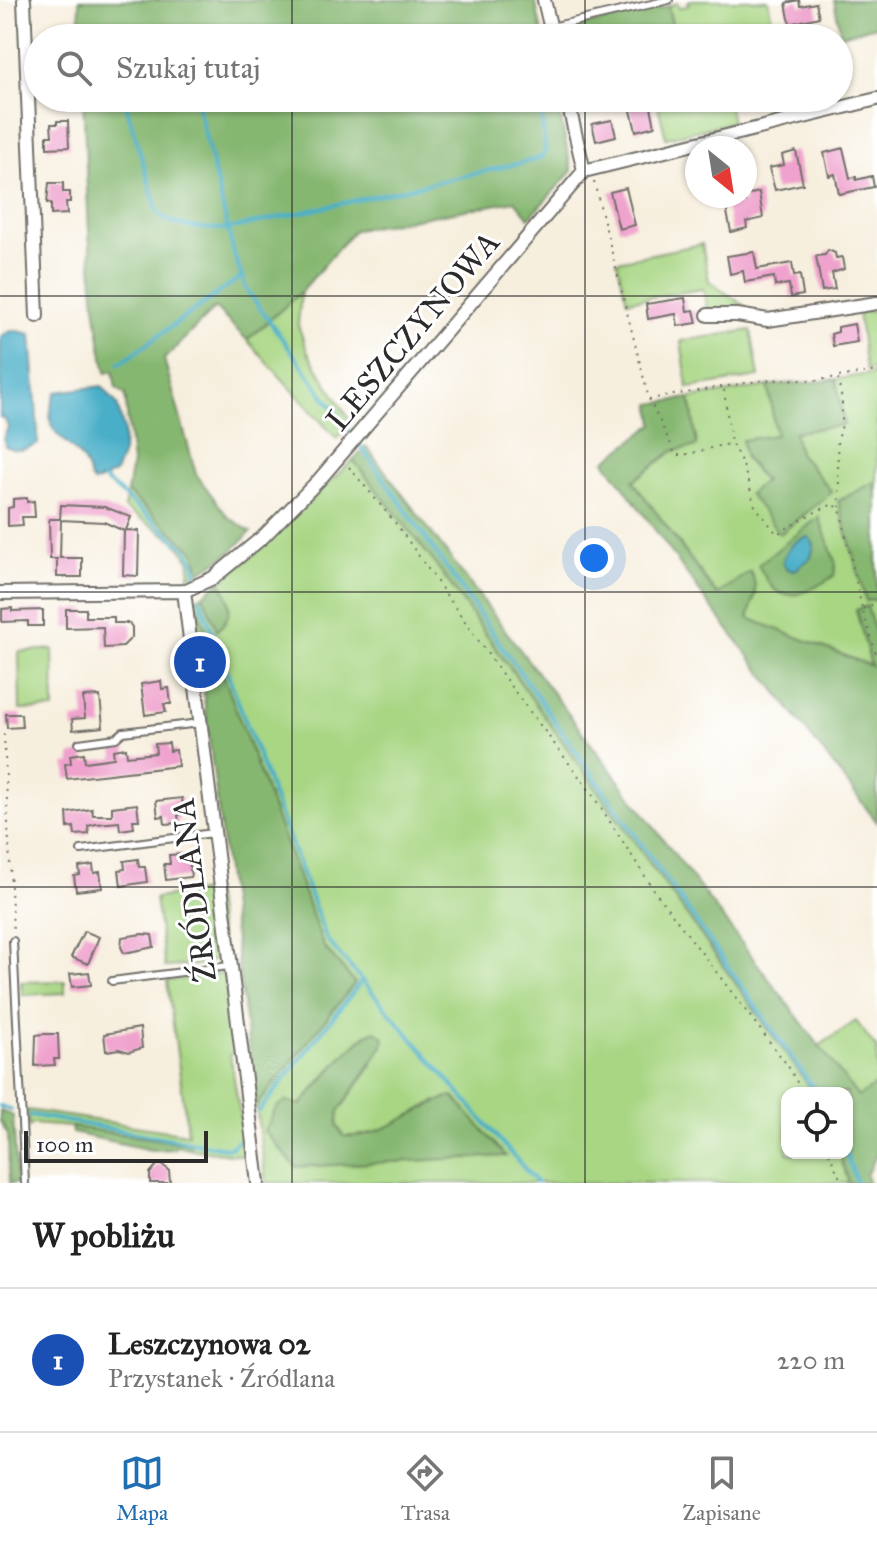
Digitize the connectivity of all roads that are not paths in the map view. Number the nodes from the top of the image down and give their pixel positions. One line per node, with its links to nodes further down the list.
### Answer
1 (24, 0): 4 (street)
2 (544, 0): 5 (street)
3 (669, 0): 6 (lane)
4 (25, 24)
5 (550, 24)
6 (581, 24)
7 (877, 99): 8 (street)
8 (853, 105)
9 (29, 112): 15 (street)
10 (571, 112): 12 (street)
11 (824, 112): 12 (street)
12 (587, 170): 16 (street, LESZCZYNOWA)
13 (877, 303): 14 (street)
14 (708, 315)
15 (37, 316)
16 (184, 591): 17 (street, LESZCZYNOWA); 18 (street, ŹRÓDLANA)
17 (0, 593)
18 (200, 723): 19 (lane); 20 (street, ŹRÓDLANA)
19 (79, 743)
20 (213, 833): 21 (lane); 23 (street, ŹRÓDLANA)
21 (81, 850)
22 (13, 941): 25 (lane)
23 (229, 966): 24 (lane); 26 (street, ŹRÓDLANA)
24 (112, 981)
25 (25, 1183)
26 (258, 1183)

